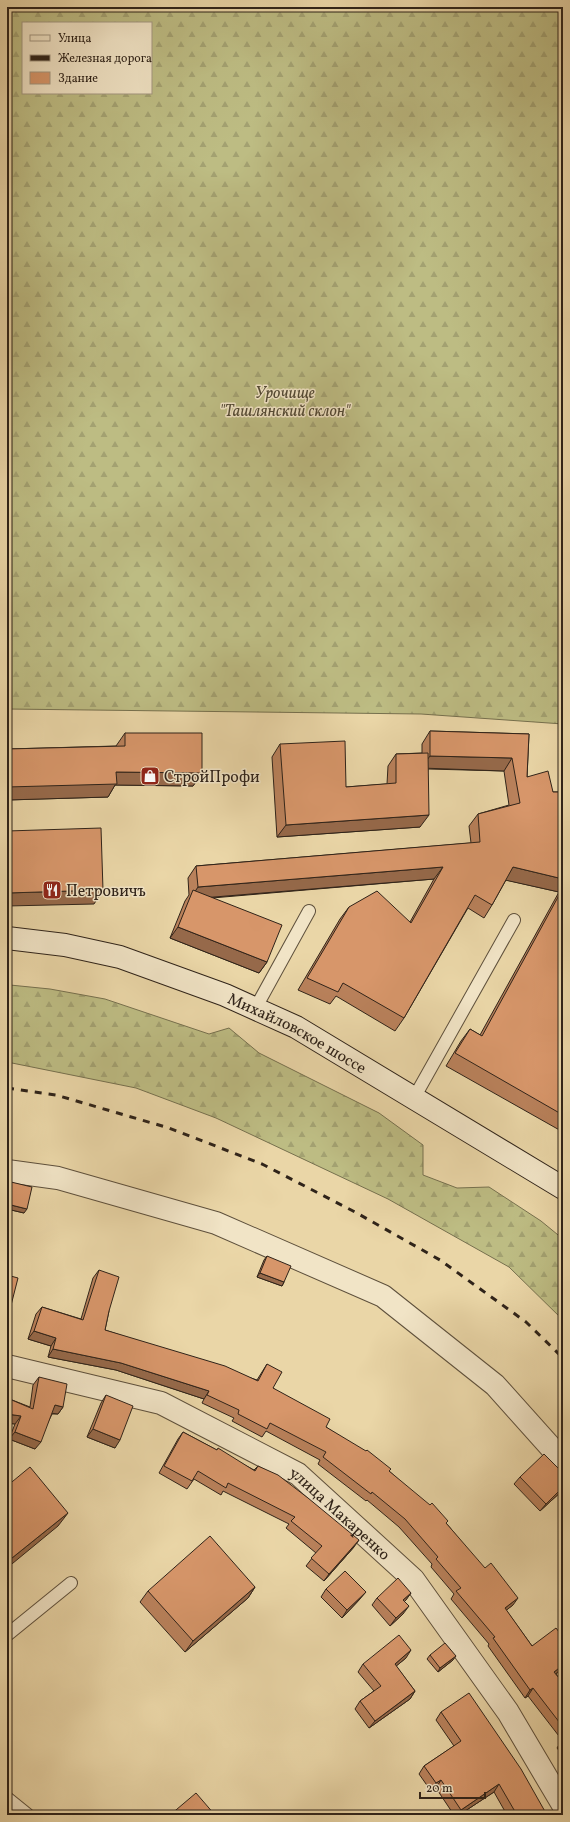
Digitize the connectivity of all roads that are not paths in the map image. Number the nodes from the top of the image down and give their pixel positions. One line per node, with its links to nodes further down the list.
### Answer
1 (309, 911): 4 (lane)
2 (514, 920): 5 (lane)
3 (7, 938): 4 (street, Михайловское шоссе)
4 (255, 1009): 5 (street, Михайловское шоссе)
5 (414, 1098): 7 (street, Михайловское шоссе)
6 (7, 1171): 9 (street)
7 (563, 1188)
8 (7, 1366): 13 (street, улица Макаренко)
9 (563, 1461)
10 (71, 1583): 11 (lane)
11 (7, 1635)
12 (7, 1798): 14 (lane)
13 (563, 1805)
14 (28, 1815)

